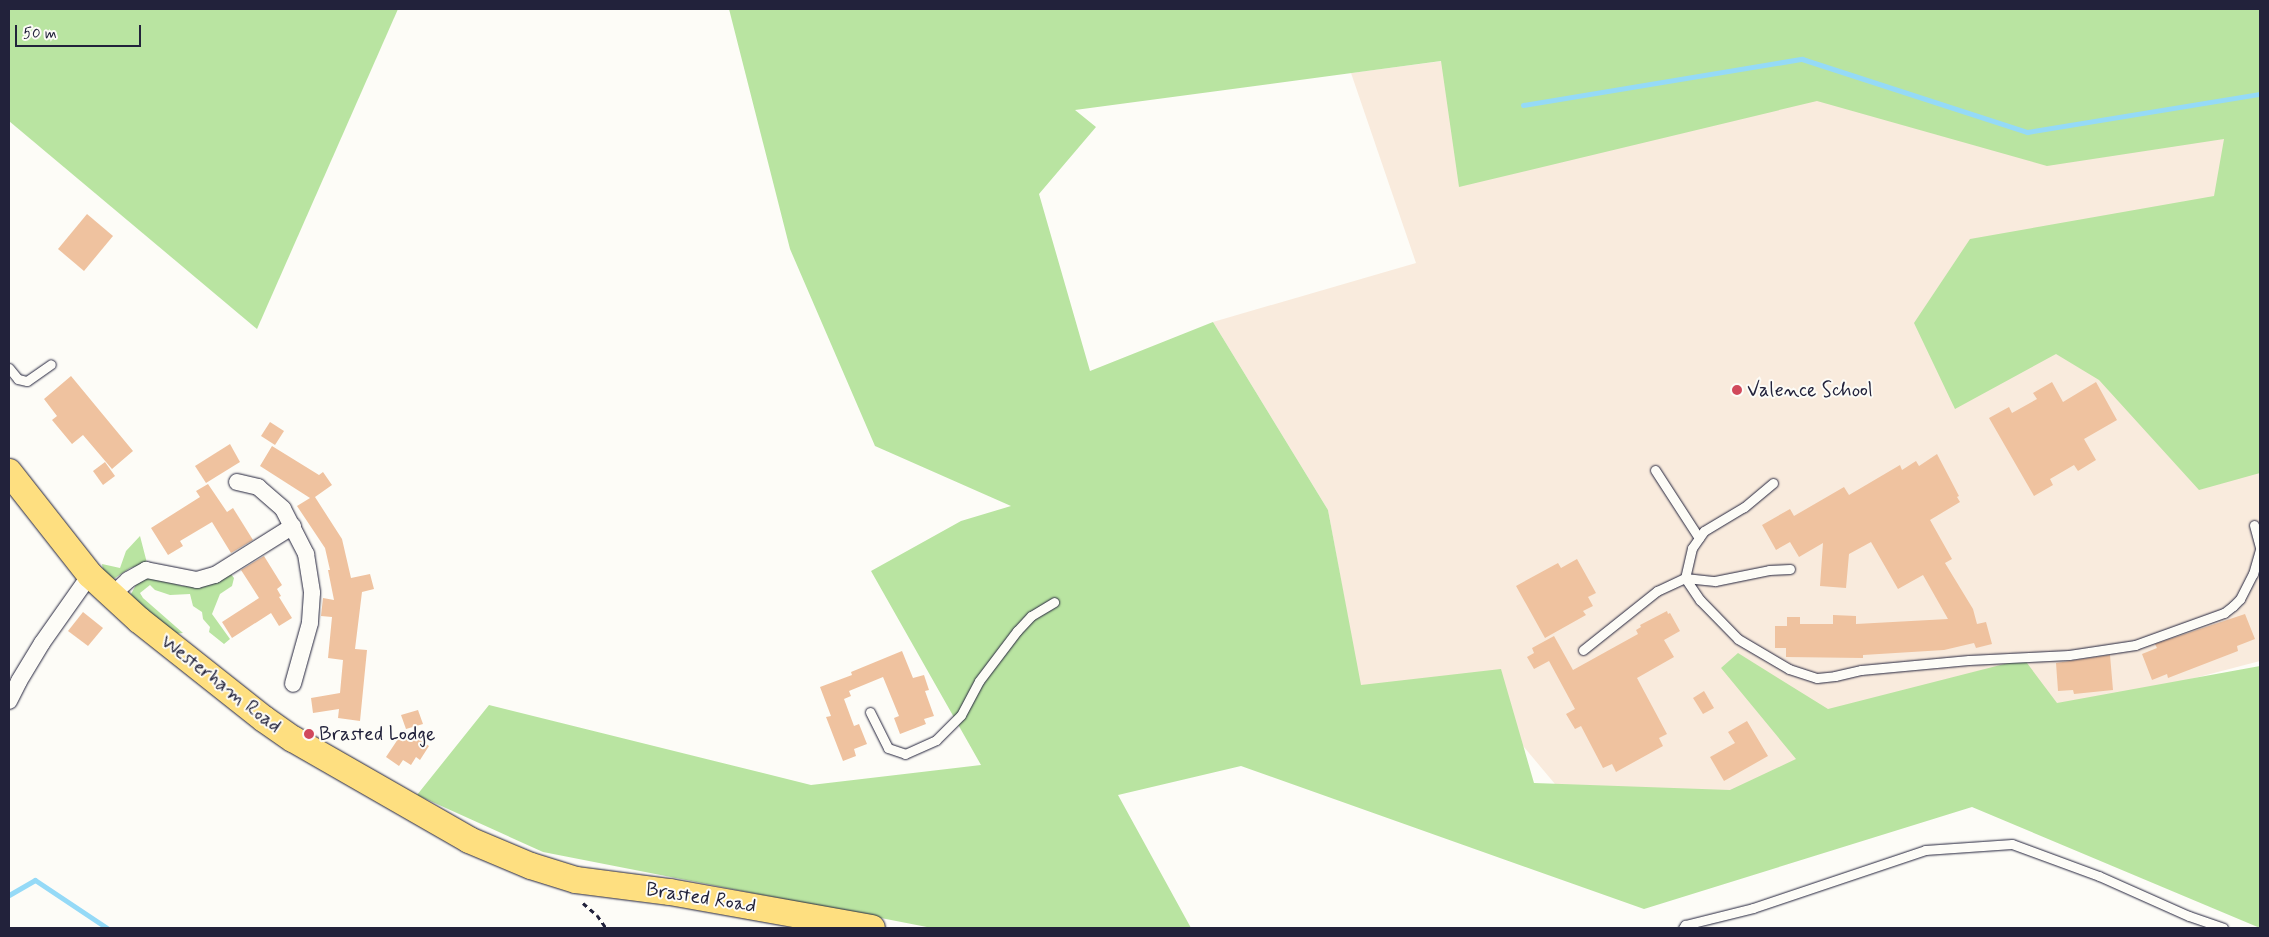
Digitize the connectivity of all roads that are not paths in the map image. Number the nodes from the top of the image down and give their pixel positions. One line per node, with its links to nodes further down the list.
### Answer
1 (51, 364): 2 (lane)
2 (9, 368)
3 (1655, 470): 9 (lane)
4 (9, 472): 12 (main road, Westerham Road)
5 (237, 482): 8 (street)
6 (1773, 483): 9 (lane)
7 (2254, 525): 10 (lane)
8 (293, 526): 14 (street); 17 (street)
9 (1699, 538): 13 (lane)
10 (2260, 549): 13 (lane)
11 (1790, 569): 13 (lane)
12 (90, 575): 14 (main road, Westerham Road); 18 (street)
13 (1684, 578): 16 (lane)
14 (111, 596): 20 (main road, Westerham Road)
15 (1054, 602): 19 (lane)
16 (1583, 650)
17 (294, 684)
18 (9, 701)
19 (870, 712)
20 (531, 866): 21 (main road, Brasted Road)
21 (872, 928)
22 (1683, 928): 23 (lane)
23 (2223, 928)

